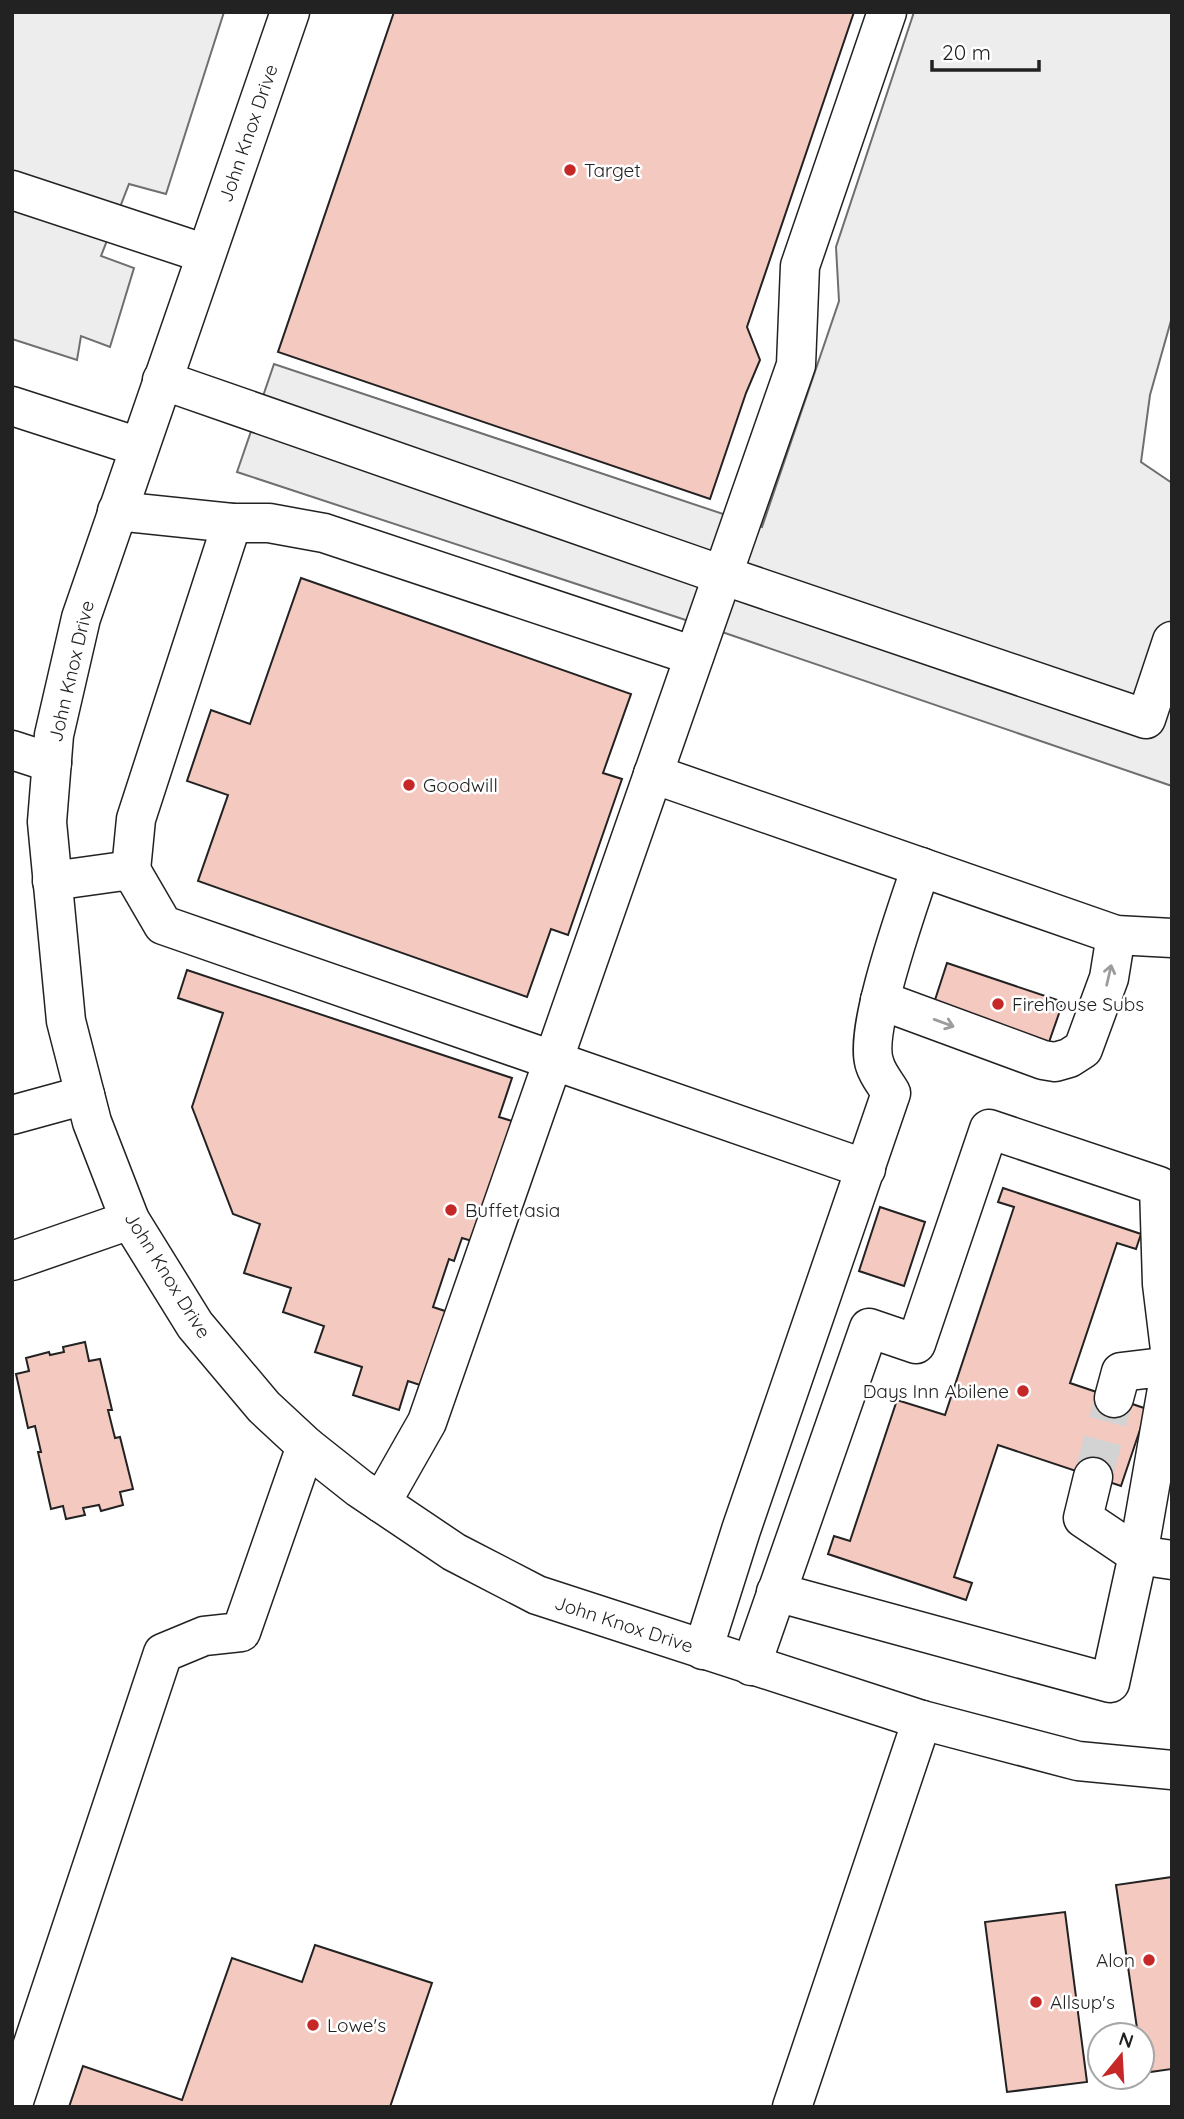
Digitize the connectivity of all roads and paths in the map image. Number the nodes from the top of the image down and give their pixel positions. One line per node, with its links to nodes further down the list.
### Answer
1 (290, 12): 4 (street, John Knox Drive)
2 (887, 12): 10 (street)
3 (12, 190): 4 (street)
4 (206, 254): 5 (street, John Knox Drive)
5 (162, 380): 7 (street, John Knox Drive); 10 (street)
6 (14, 412): 7 (street)
7 (139, 447): 8 (street, John Knox Drive)
8 (117, 511): 9 (street); 14 (street, John Knox Drive)
9 (232, 523): 12 (street); 17 (street)
10 (722, 575): 11 (street); 12 (street)
11 (1172, 640)
12 (694, 656): 15 (street)
13 (12, 750): 14 (street)
14 (52, 763): 18 (street, John Knox Drive)
15 (653, 774): 16 (street); 22 (street)
16 (921, 867): 19 (street); 21 (street)
17 (131, 870): 18 (street); 22 (street)
18 (52, 881): 23 (street, John Knox Drive)
19 (1116, 935): 20 (street); 21 (street, one-way to 19)
20 (1172, 938)
21 (880, 1000): 25 (street)
22 (552, 1060): 25 (street); 32 (street)
23 (85, 1095): 24 (street); 26 (street, John Knox Drive)
24 (12, 1115)
25 (866, 1169): 35 (street)
26 (130, 1220): 27 (street); 30 (street, John Knox Drive)
27 (12, 1261)
28 (1171, 1366): 29 (street); 33 (street); 34 (street)
29 (1114, 1398)
30 (306, 1446): 32 (street, John Knox Drive); 39 (street)
31 (1093, 1477): 33 (street)
32 (381, 1503): 35 (street, John Knox Drive)
33 (1155, 1557): 34 (street)
34 (776, 1592): 36 (street)
35 (703, 1650): 36 (street, John Knox Drive)
36 (751, 1665): 37 (street, John Knox Drive)
37 (922, 1720): 38 (street, John Knox Drive); 40 (street)
38 (1172, 1770)
39 (12, 2107)
40 (792, 2107)

